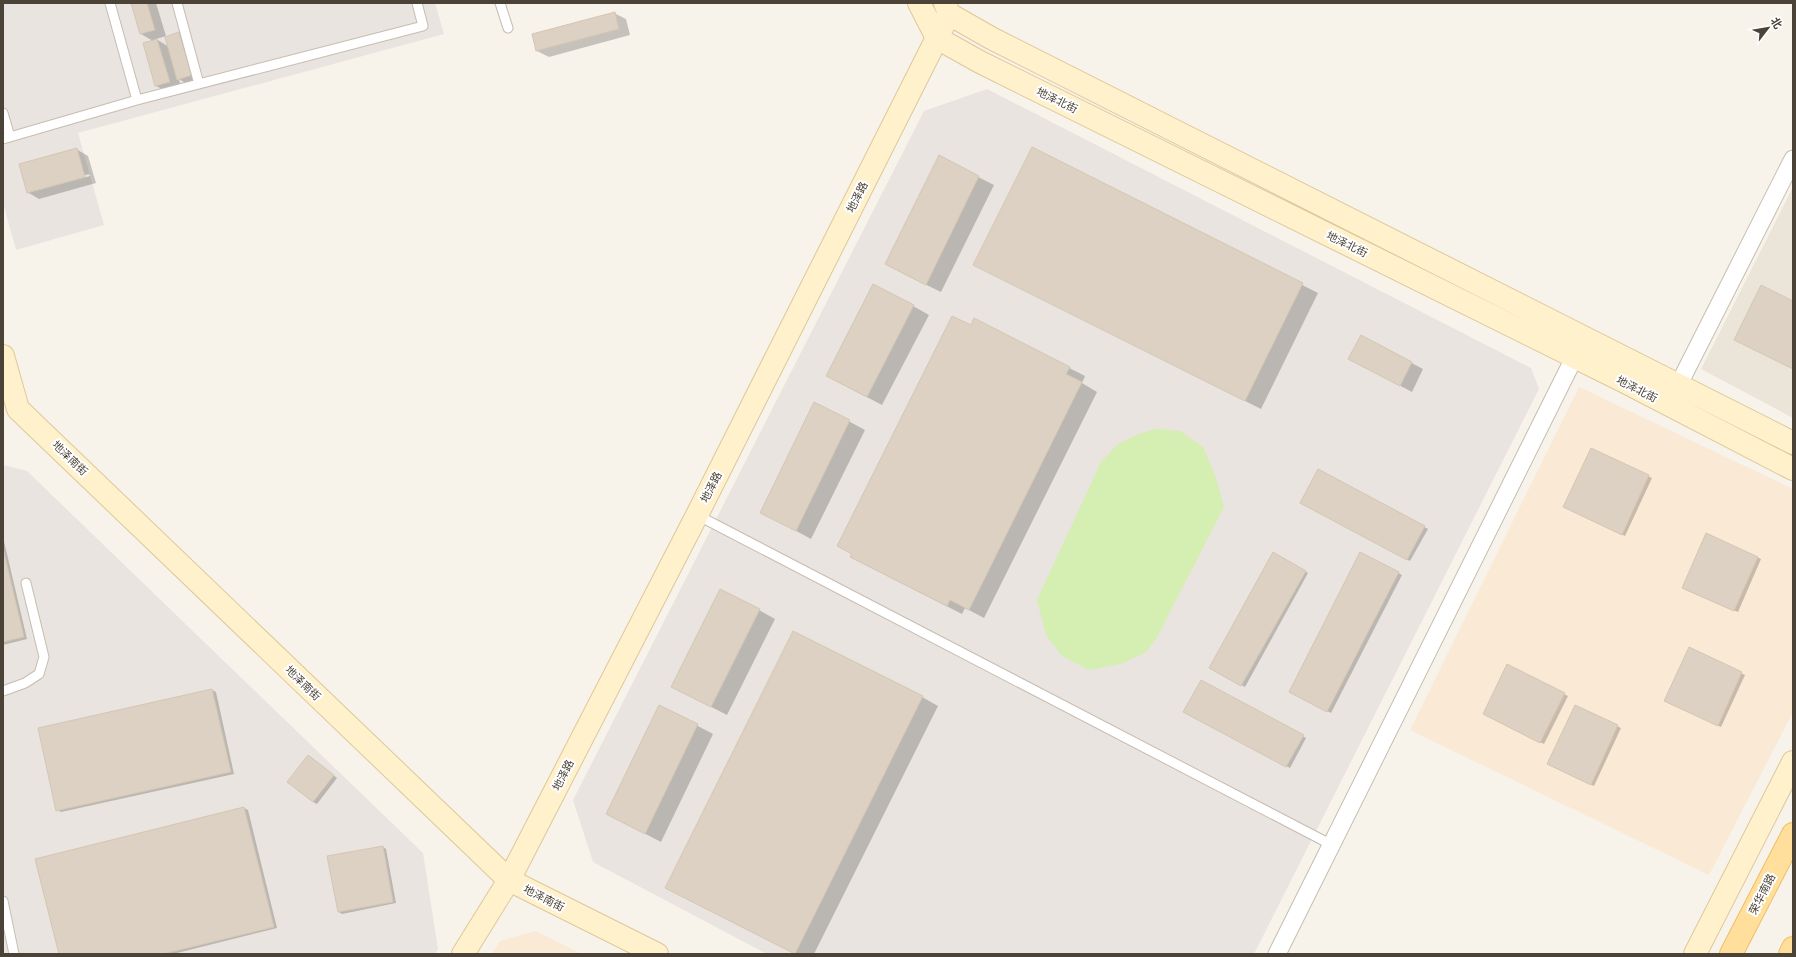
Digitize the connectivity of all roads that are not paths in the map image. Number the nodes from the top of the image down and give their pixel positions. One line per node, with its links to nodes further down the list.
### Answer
1 (110, 3): 10 (lane)
2 (177, 3): 9 (lane)
3 (417, 3): 9 (lane)
4 (500, 3): 7 (lane)
5 (919, 3): 8 (street)
6 (947, 8): 8 (street, 地泽路); 14 (street, 地泽北街)
7 (508, 28)
8 (937, 38): 16 (street, 地泽北街); 21 (street, 地泽路)
9 (199, 84): 10 (lane)
10 (137, 100): 12 (lane)
11 (3, 113): 12 (lane)
12 (6, 138)
13 (1793, 159): 17 (street)
14 (1584, 337): 16 (street); 17 (street, 地泽北街)
15 (3, 356): 18 (street, 地泽南街)
16 (1574, 357): 20 (street, 地泽北街); 26 (street)
17 (1680, 384): 19 (street, 地泽北街)
18 (11, 411): 27 (street, 地泽南街)
19 (1793, 443)
20 (1793, 469)
21 (697, 516): 26 (lane); 27 (street, 地泽路)
22 (26, 583): 23 (lane)
23 (3, 691)
24 (1793, 762): 34 (street)
25 (1793, 834): 35 (main road, 荣华南路)
26 (1332, 845): 33 (street)
27 (509, 880): 31 (street, 地泽路); 32 (street, 地泽南街)
28 (3, 901): 30 (lane)
29 (1793, 948): 36 (main road)
30 (14, 954)
31 (462, 954)
32 (656, 954)
33 (1277, 954)
34 (1695, 954)
35 (1731, 954)
36 (1790, 954)

